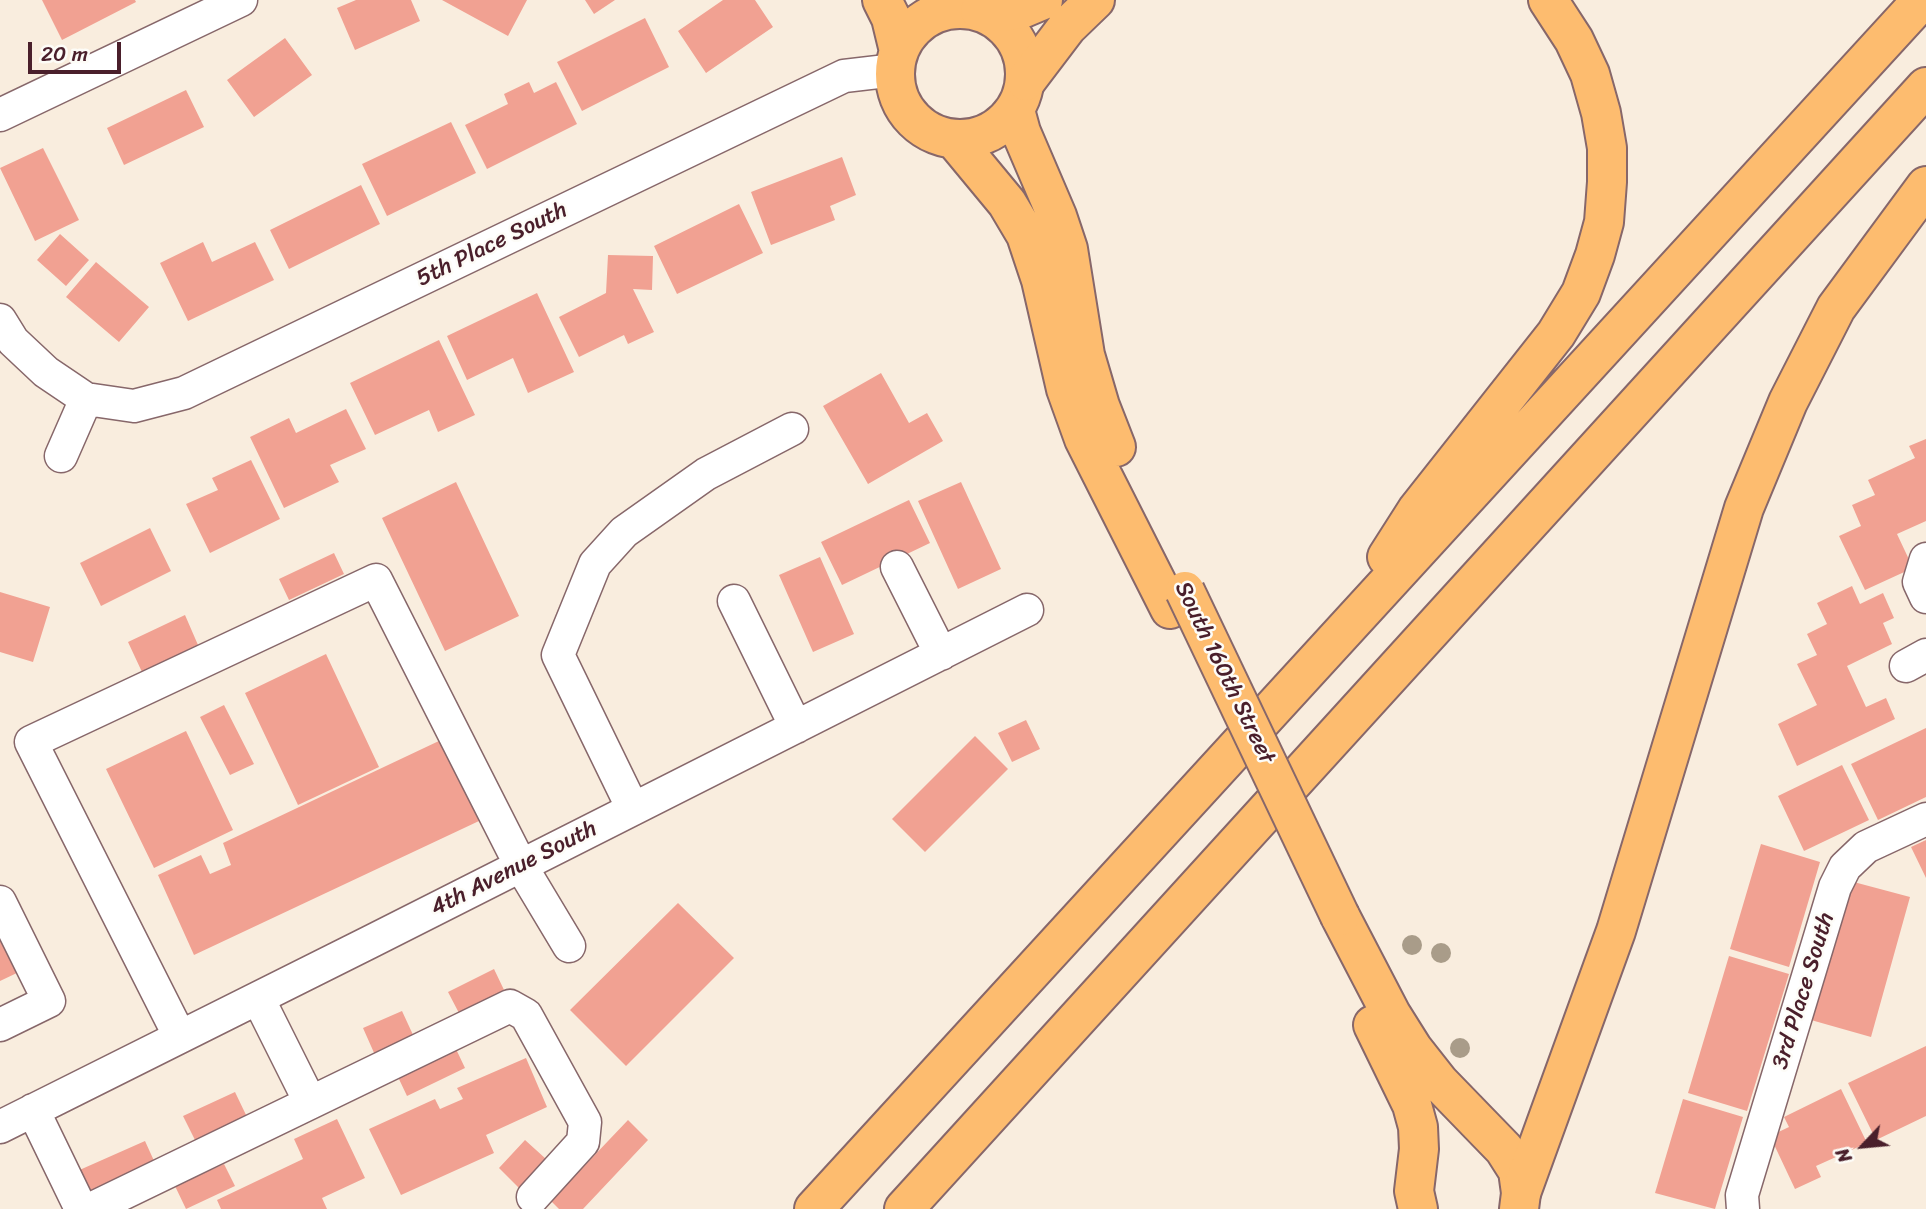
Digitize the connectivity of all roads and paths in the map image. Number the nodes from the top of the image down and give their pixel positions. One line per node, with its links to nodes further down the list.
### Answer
1 (241, 0): 11 (street)
2 (882, 0): 8 (main road)
3 (1043, 0): 7 (main road)
4 (1094, 0): 10 (main road)
5 (1548, 0): 24 (main road)
6 (1922, 0): 24 (main road)
7 (962, 6): 8 (main road); 10 (main road)
8 (897, 60): 12 (main road); 15 (street, 5th Place South)
9 (1926, 87): 44 (main road)
10 (1021, 95): 12 (main road); 21 (main road, South 160th Street)
11 (0, 115)
12 (954, 139): 21 (main road, South 160th Street)
13 (1926, 186): 40 (main road)
14 (0, 320): 15 (street)
15 (86, 399): 17 (street)
16 (792, 429): 27 (street)
17 (61, 456)
18 (1926, 559): 20 (street)
19 (897, 567): 25 (street)
20 (1926, 597)
21 (1178, 600): 31 (main road, South 160th Street)
22 (734, 601): 26 (street)
23 (1027, 610): 25 (street, 4th Avenue South)
24 (1334, 641): 43 (main road)
25 (941, 654): 26 (street, 4th Avenue South)
26 (796, 727): 27 (street, 4th Avenue South)
27 (633, 809): 29 (street, 4th Avenue South)
28 (1926, 819): 46 (street, 3rd Place South)
29 (521, 866): 32 (street); 33 (street, 4th Avenue South); 35 (street)
30 (0, 902): 34 (street)
31 (1333, 925): 40 (main road, South 160th Street); 45 (main road, South 160th Street)
32 (569, 946)
33 (258, 998): 35 (street, 4th Avenue South); 36 (street)
34 (0, 1025)
35 (180, 1037): 37 (street, 4th Avenue South)
36 (310, 1102): 39 (street); 42 (street)
37 (33, 1110): 38 (street, 4th Avenue South); 41 (street)
38 (0, 1126)
39 (533, 1197)
40 (1518, 1204)
41 (81, 1209)
42 (90, 1209)
43 (814, 1209)
44 (904, 1209)
45 (1418, 1209)
46 (1743, 1209)

